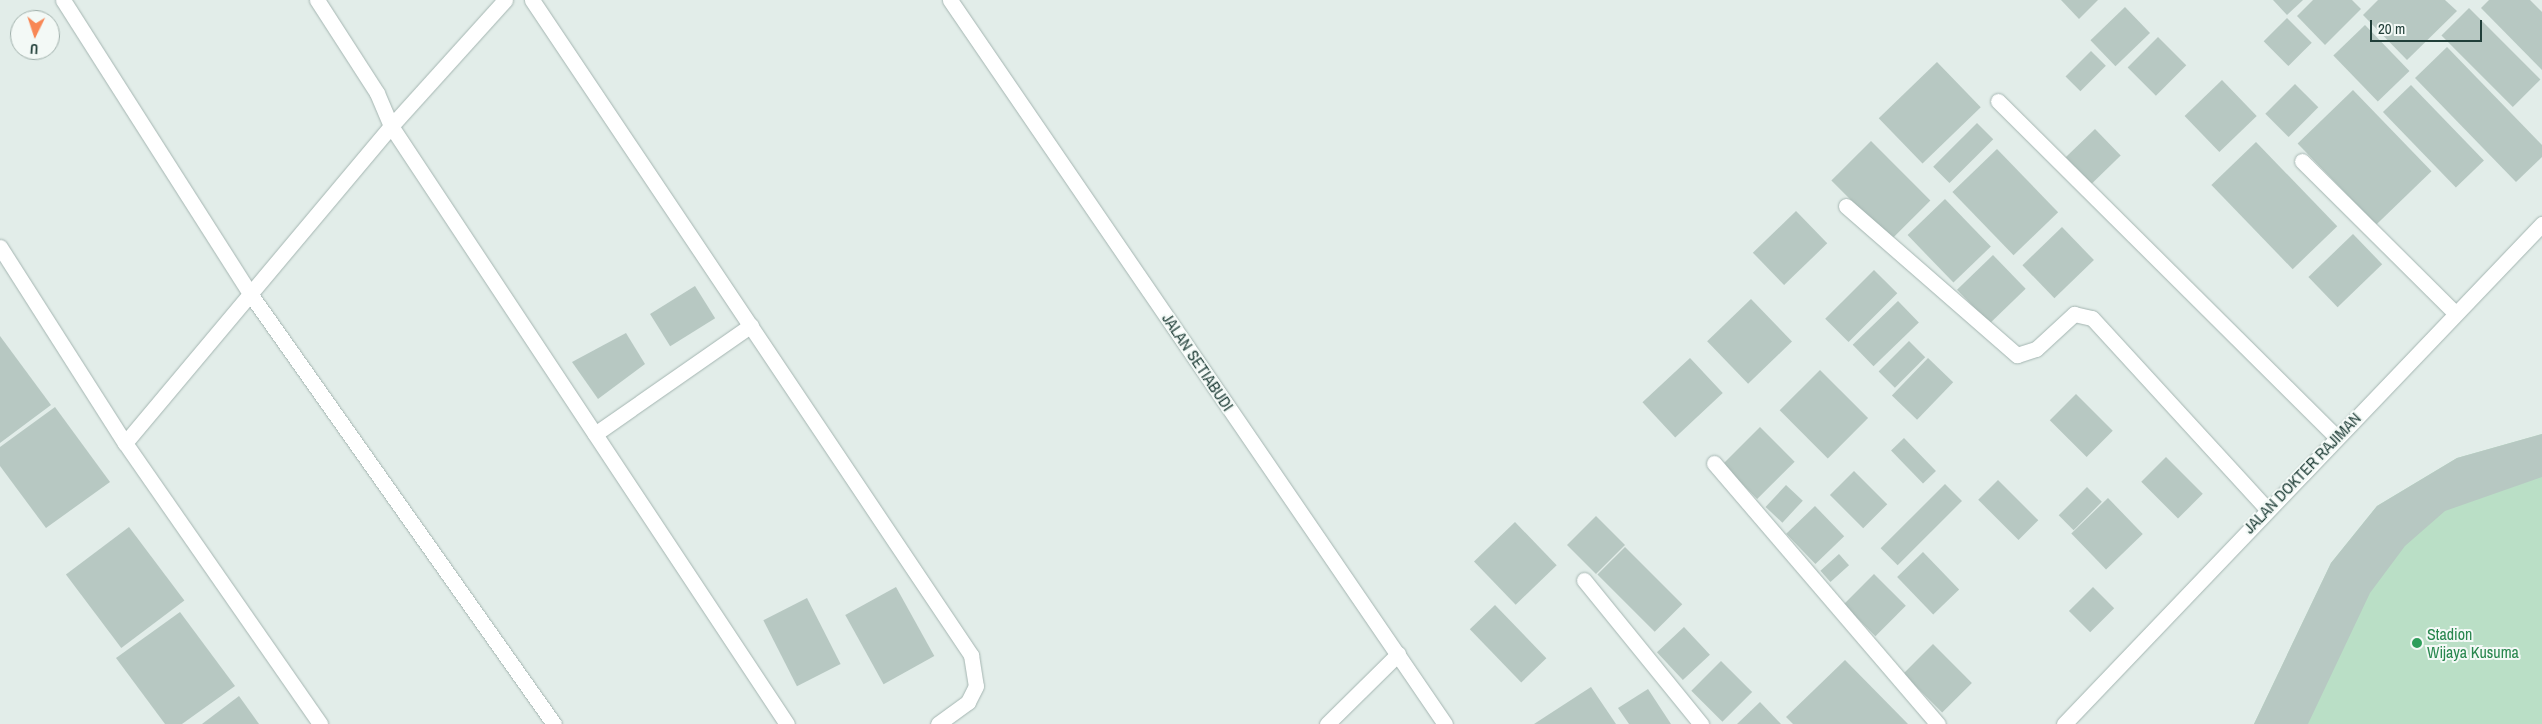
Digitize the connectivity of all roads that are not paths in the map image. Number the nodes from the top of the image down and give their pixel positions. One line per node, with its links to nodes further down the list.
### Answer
1 (63, 0): 12 (street)
2 (317, 0): 7 (street)
3 (505, 0): 7 (street)
4 (532, 0): 14 (street)
5 (950, 0): 21 (street, JALAN SETIABUDI)
6 (1998, 101): 16 (street)
7 (391, 126): 12 (street); 15 (street)
8 (2302, 161): 13 (street)
9 (1846, 206): 19 (street)
10 (2542, 224): 13 (street, JALAN DOKTER RAJIMAN)
11 (0, 247): 17 (street)
12 (251, 295): 17 (street); 23 (street)
13 (2455, 313): 16 (street, JALAN DOKTER RAJIMAN)
14 (751, 325): 15 (street); 25 (street)
15 (595, 434): 24 (street)
16 (2336, 437): 19 (street, JALAN DOKTER RAJIMAN)
17 (124, 443): 22 (street)
18 (1714, 463): 29 (street)
19 (2267, 509): 30 (street, JALAN DOKTER RAJIMAN)
20 (1584, 580): 28 (street)
21 (1398, 654): 26 (street); 27 (street, JALAN SETIABUDI)
22 (320, 724)
23 (554, 724)
24 (786, 724)
25 (938, 724)
26 (1327, 724)
27 (1445, 724)
28 (1700, 724)
29 (1938, 724)
30 (2064, 724)

